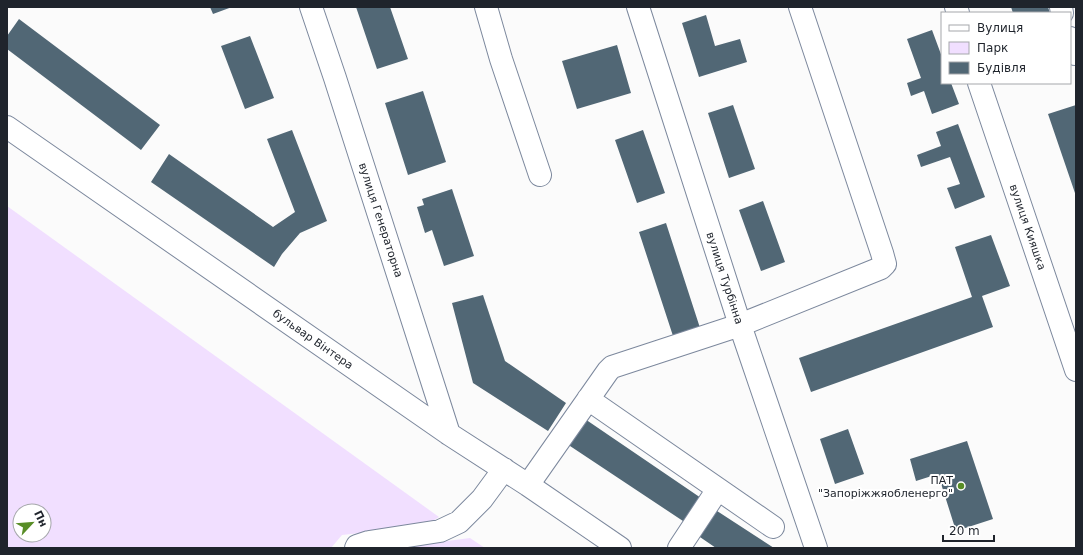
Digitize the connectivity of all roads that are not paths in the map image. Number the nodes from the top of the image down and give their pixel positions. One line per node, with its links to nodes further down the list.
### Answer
1 (311, 7): 11 (street, вулиця Генераторна)
2 (486, 7): 7 (street)
3 (638, 7): 8 (street, вулиця Турбінна)
4 (800, 7): 8 (street)
5 (980, 84): 9 (street, вулиця Кияшка)
6 (7, 127): 11 (street, бульвар Вінтера)
7 (540, 174)
8 (740, 326): 10 (street); 19 (street, вулиця Турбінна)
9 (1076, 370)
10 (588, 399): 13 (street); 14 (street)
11 (449, 434): 12 (street, бульвар Вінтера)
12 (504, 469): 13 (street, бульвар Вінтера); 16 (street)
13 (528, 485): 17 (street, бульвар Вінтера)
14 (718, 489): 15 (street); 18 (street)
15 (773, 527)
16 (356, 548)
17 (620, 548)
18 (679, 548)
19 (816, 548)

